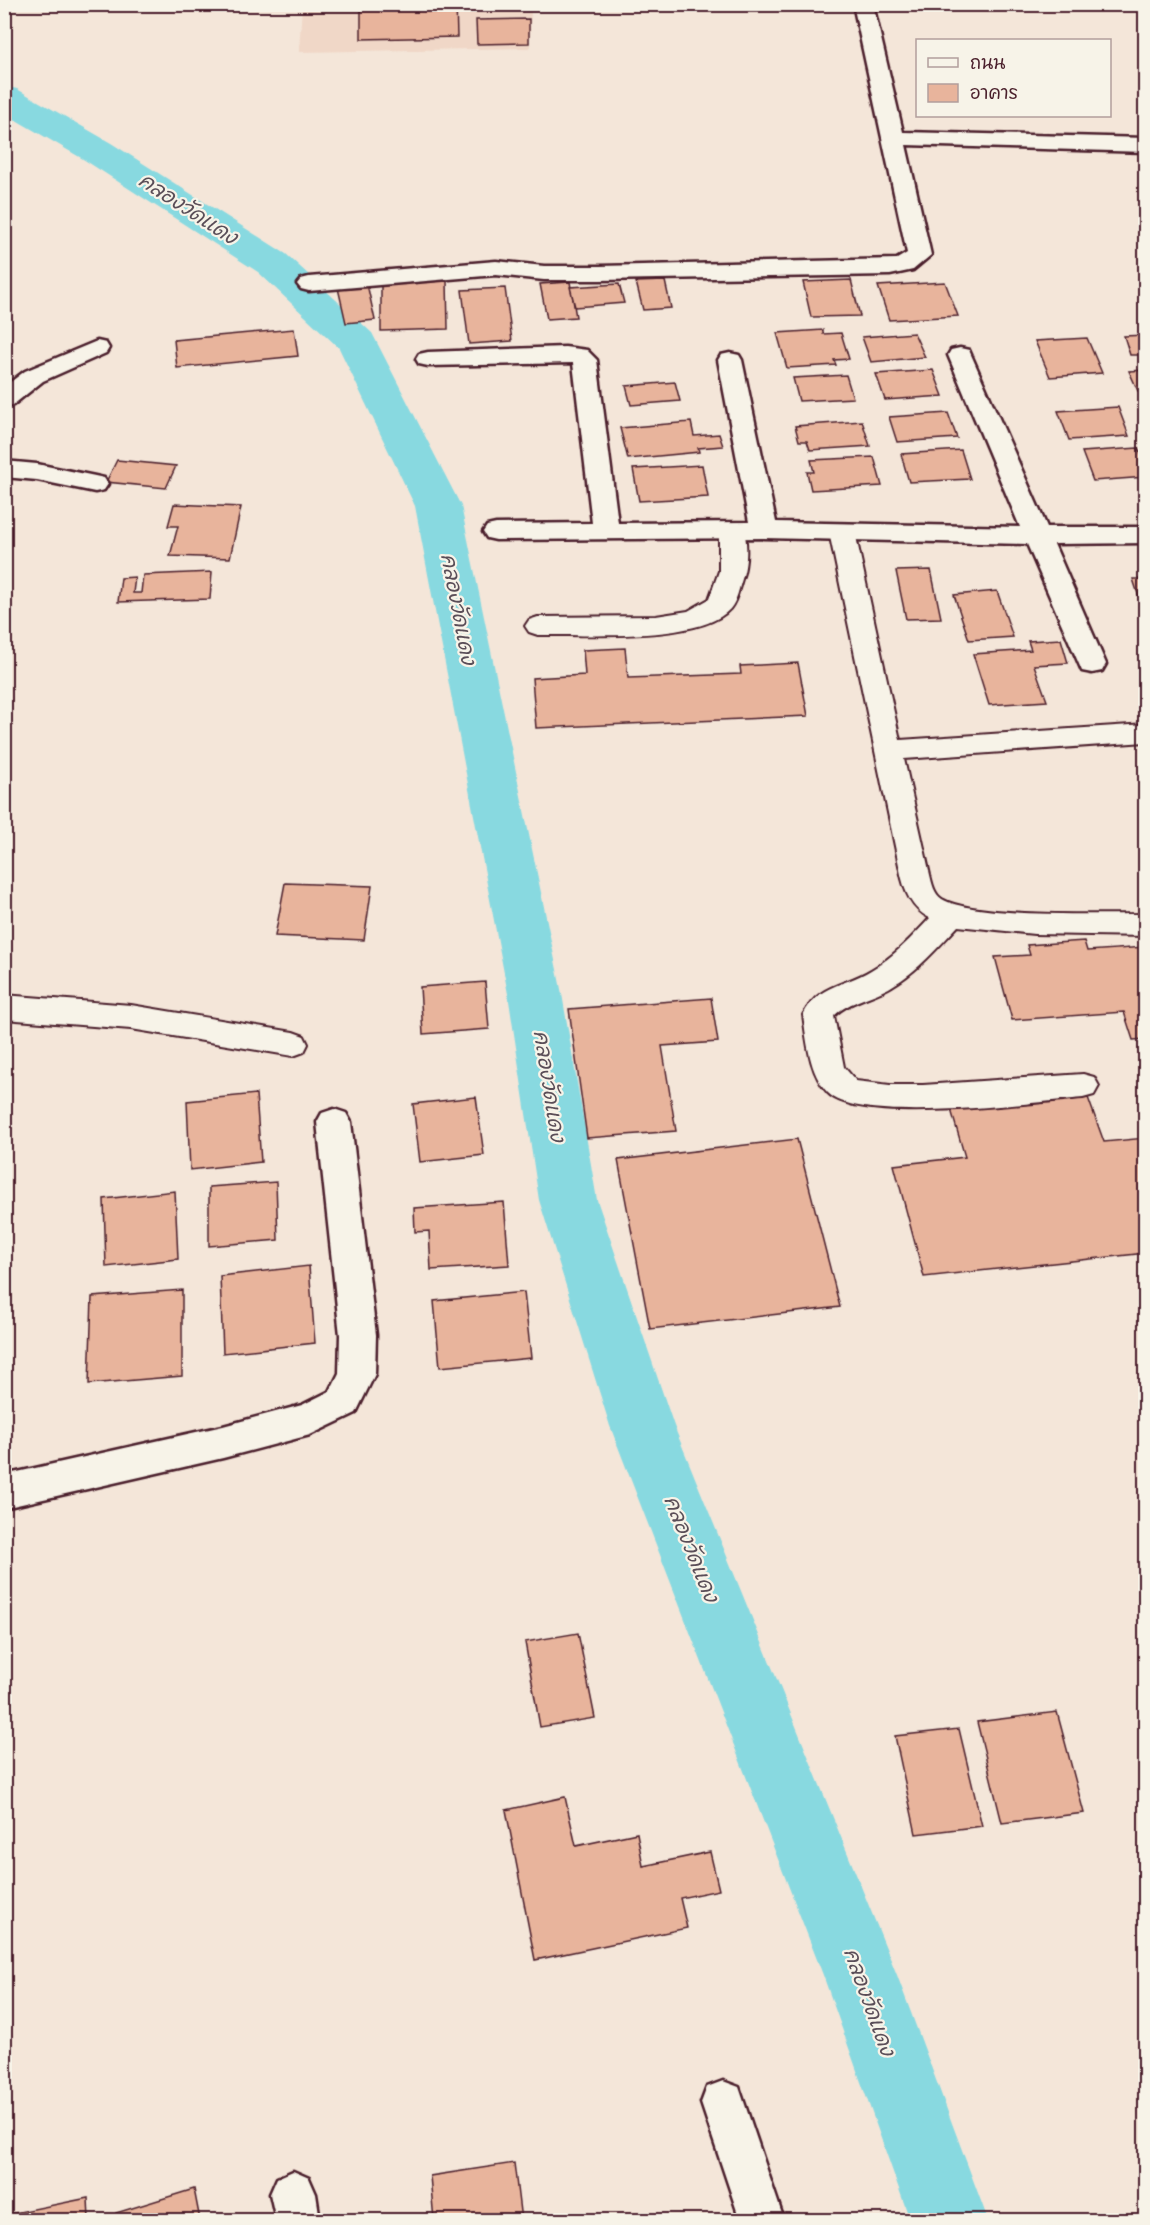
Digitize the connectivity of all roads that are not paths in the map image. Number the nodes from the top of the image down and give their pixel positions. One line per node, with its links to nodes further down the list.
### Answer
1 (863, 4): 2 (street)
2 (893, 138): 3 (street); 4 (street)
3 (1146, 145)
4 (309, 284)
5 (98, 348): 9 (street)
6 (960, 356): 18 (street)
7 (428, 359): 15 (street)
8 (730, 360): 12 (street)
9 (4, 400)
10 (4, 469): 11 (street)
11 (95, 484)
12 (764, 530): 13 (street); 16 (street)
13 (732, 531): 15 (street); 19 (lane)
14 (496, 532): 15 (street)
15 (606, 532)
16 (842, 532): 18 (street); 22 (lane)
17 (1146, 535): 18 (street)
18 (1037, 536): 20 (street)
19 (538, 627)
20 (1092, 664)
21 (1146, 733): 22 (lane)
22 (889, 750): 23 (lane)
23 (951, 915): 24 (lane); 27 (lane)
24 (1146, 926)
25 (4, 1007): 26 (lane)
26 (293, 1044)
27 (1083, 1086)
28 (334, 1122): 29 (street)
29 (4, 1492)
30 (723, 2103): 31 (street)
31 (762, 2220)

